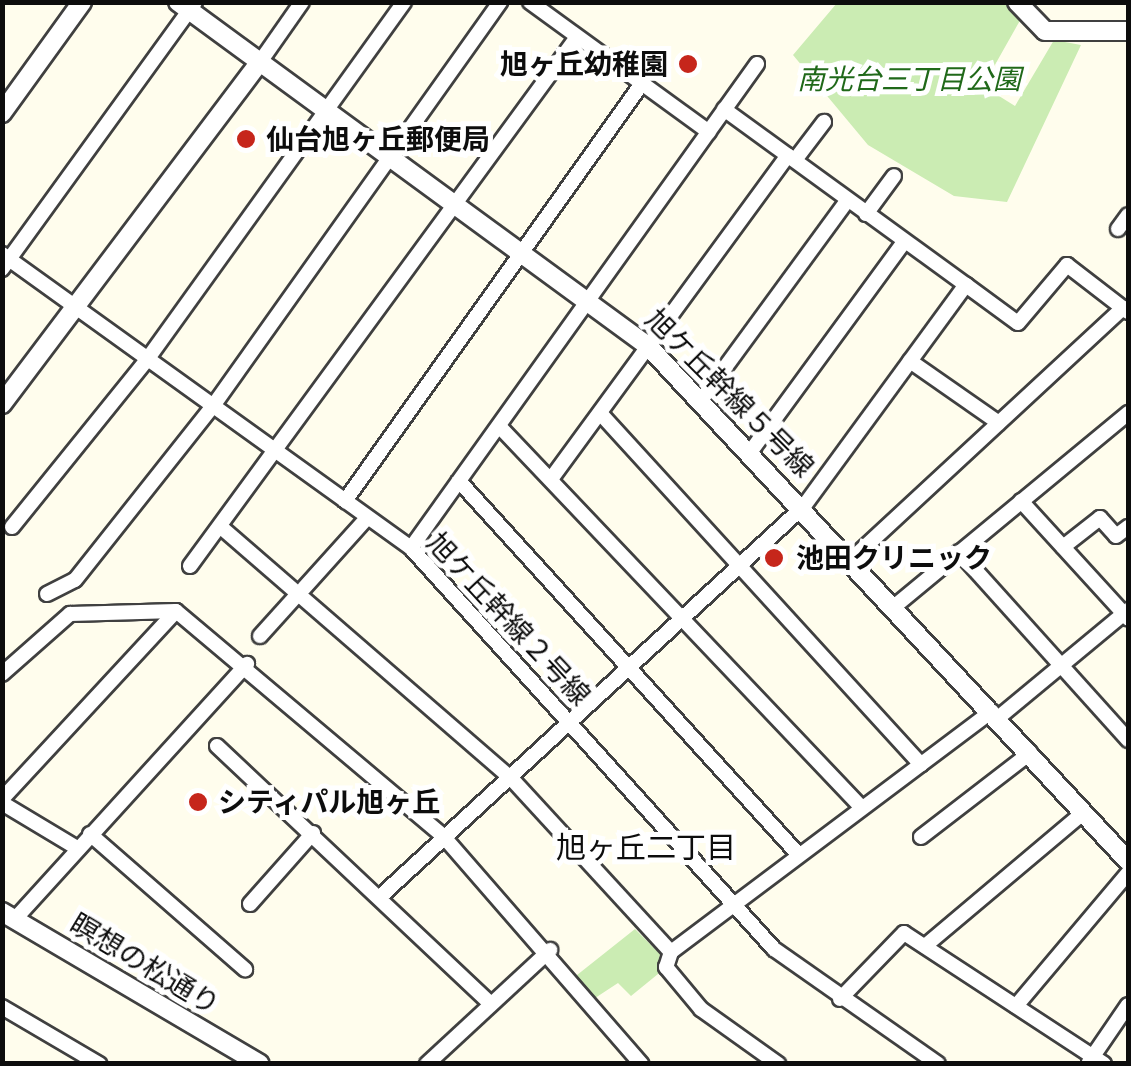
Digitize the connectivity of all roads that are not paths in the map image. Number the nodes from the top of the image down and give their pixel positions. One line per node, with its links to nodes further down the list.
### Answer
1 (82, 2): 15 (street)
2 (302, 2): 10 (street)
3 (404, 2): 14 (street)
4 (500, 2): 18 (street)
5 (1017, 2): 8 (street)
6 (187, 5): 10 (street, 旭ケ丘幹線５号線); 28 (street)
7 (541, 5): 9 (street)
8 (1128, 31)
9 (578, 37): 12 (street); 22 (street)
10 (260, 62): 14 (street, 旭ケ丘幹線５号線); 31 (street)
11 (757, 64): 13 (street)
12 (644, 82): 17 (street); 27 (street)
13 (724, 109): 17 (street); 19 (street)
14 (328, 110): 18 (street, 旭ケ丘幹線５号線); 34 (street)
15 (2, 113)
16 (824, 122): 19 (street)
17 (709, 132): 30 (street)
18 (392, 158): 22 (street, 旭ケ丘幹線５号線); 38 (street)
19 (791, 158): 21 (street); 33 (street)
20 (894, 176): 23 (street)
21 (847, 201): 23 (street); 36 (street)
22 (457, 205): 27 (street, 旭ケ丘幹線５号線); 44 (street)
23 (866, 214): 26 (street)
24 (1128, 215): 25 (street)
25 (1118, 229)
26 (904, 242): 29 (street); 43 (street)
27 (524, 253): 30 (street, 旭ケ丘幹線５号線); 47 (street)
28 (5, 261): 31 (street, 旭ケ丘幹線２号線)
29 (966, 285): 32 (street); 35 (street)
30 (591, 300): 33 (street, 旭ケ丘幹線５号線); 42 (street)
31 (80, 309): 34 (street, 旭ケ丘幹線２号線); 37 (street)
32 (1126, 310): 41 (street)
33 (650, 346): 36 (street, 旭ケ丘幹線５号線); 39 (street)
34 (148, 357): 38 (street, 旭ケ丘幹線２号線); 51 (street)
35 (910, 361): 41 (street); 49 (street)
36 (702, 398): 43 (street, 旭ケ丘幹線５号線)
37 (2, 404)
38 (213, 406): 44 (street, 旭ケ丘幹線２号線); 61 (street)
39 (600, 413): 45 (street); 58 (street)
40 (1128, 413): 48 (street)
41 (1000, 423): 57 (street)
42 (499, 426): 45 (street); 46 (street)
43 (751, 451): 49 (street, 旭ケ丘幹線５号線)
44 (280, 452): 47 (street, 旭ケ丘幹線２号線); 52 (street)
45 (550, 479): 65 (street)
46 (458, 481): 54 (street); 69 (street)
47 (345, 501): 50 (street, 旭ケ丘幹線２号線)
48 (1021, 501): 55 (street); 56 (street)
49 (804, 506): 57 (street, 旭ケ丘幹線５号線); 58 (street)
50 (367, 518): 54 (street, 旭ケ丘幹線２号線); 60 (street)
51 (12, 527)
52 (221, 527): 59 (street); 60 (street)
53 (1128, 527): 55 (street)
54 (411, 548): 72 (street, 旭ケ丘幹線２号線)
55 (1062, 548): 64 (street)
56 (960, 552): 62 (street); 68 (street)
57 (853, 558): 62 (street, 旭ケ丘幹線５号線)
58 (741, 562): 65 (street); 76 (street)
59 (190, 566)
60 (300, 592): 66 (street); 77 (street)
61 (47, 594)
62 (895, 606): 71 (street, 旭ケ丘幹線５号線)
63 (176, 610): 67 (street); 70 (street); 78 (street)
64 (1127, 614): 68 (street)
65 (683, 616): 69 (street); 79 (street)
66 (260, 636)
67 (247, 664): 82 (street); 83 (street)
68 (1059, 666): 71 (street); 73 (street)
69 (626, 668): 72 (street); 86 (street)
70 (2, 674)
71 (995, 715): 75 (street, 旭ケ丘幹線５号線); 76 (street)
72 (569, 720): 77 (street); 90 (street, 旭ケ丘幹線２号線)
73 (1128, 740)
74 (217, 746): 81 (street)
75 (1030, 754): 80 (street, 旭ケ丘幹線５号線); 84 (street)
76 (921, 765): 79 (street)
77 (510, 777): 83 (street); 95 (street)
78 (2, 801): 85 (street)
79 (862, 807): 86 (street)
80 (1083, 813): 87 (street, 旭ケ丘幹線５号線); 93 (street)
81 (313, 833): 89 (street); 91 (street)
82 (90, 834): 85 (street); 96 (street)
83 (444, 837): 89 (street); 94 (street)
84 (921, 837)
85 (77, 848): 92 (street)
86 (798, 854): 90 (street)
87 (1128, 861)
88 (1128, 873): 100 (street)
89 (383, 894): 98 (street)
90 (737, 903): 95 (street); 97 (street, 旭ケ丘幹線２号線)
91 (250, 904)
92 (9, 915): 104 (street, 瞑想の松通り)
93 (925, 946): 97 (street); 100 (street)
94 (550, 950): 98 (street); 106 (street)
95 (671, 952): 107 (street)
96 (245, 969)
97 (840, 999): 108 (street, 旭ケ丘幹線２号線)
98 (490, 1003): 105 (street)
99 (1128, 1005): 102 (street)
100 (1016, 1006): 102 (street)
101 (2, 1007): 103 (street)
102 (1095, 1061)
103 (99, 1064)
104 (260, 1064)
105 (427, 1064)
106 (641, 1064)
107 (778, 1064)
108 (938, 1064)

